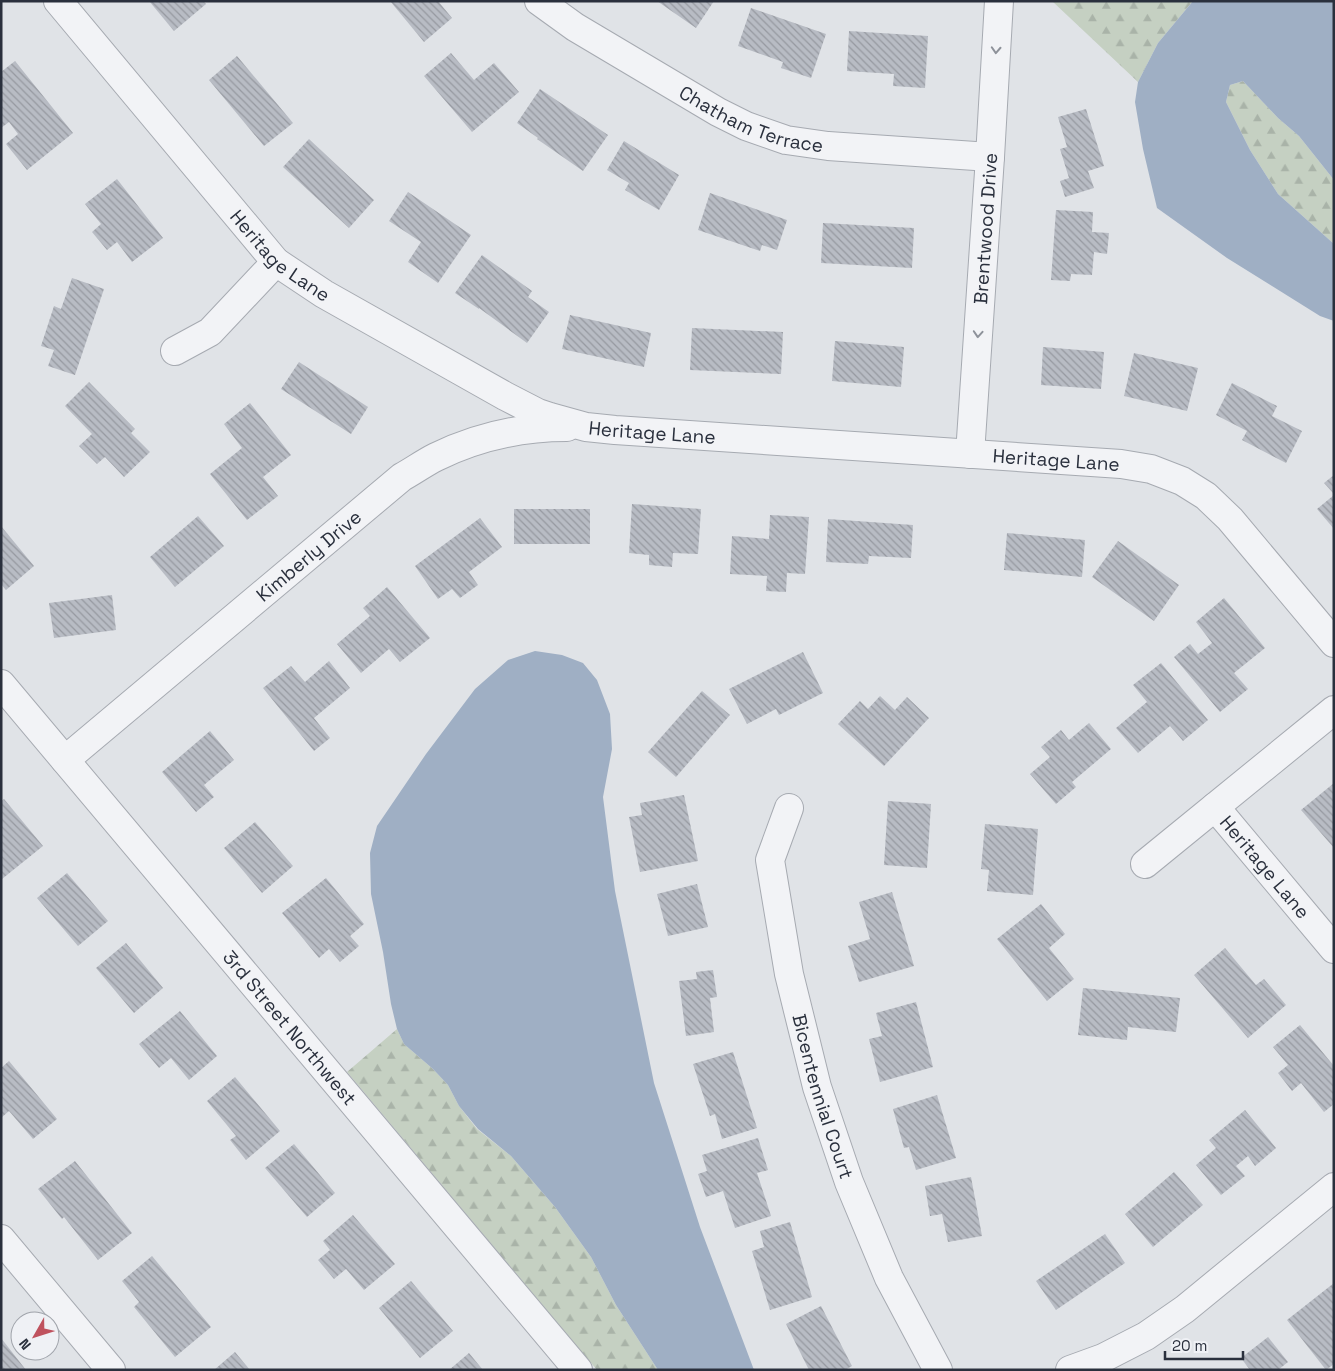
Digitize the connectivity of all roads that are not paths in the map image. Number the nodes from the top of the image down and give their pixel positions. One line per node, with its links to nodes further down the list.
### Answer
1 (58, 1): 5 (street, Heritage Lane)
2 (540, 1): 4 (street, Chatham Terrace)
3 (999, 1): 4 (street, Brentwood Drive, one-way to 4)
4 (990, 157): 8 (street, Brentwood Drive, one-way to 8)
5 (276, 262): 6 (street); 7 (street, Heritage Lane)
6 (175, 351)
7 (586, 427): 8 (street, Heritage Lane); 12 (street, Kimberly Drive)
8 (970, 454): 9 (street, Heritage Lane)
9 (1334, 643)
10 (1, 684): 12 (street, 3rd Street Northwest)
11 (1334, 710): 13 (street, Heritage Lane)
12 (66, 760): 20 (street, 3rd Street Northwest)
13 (1215, 807): 15 (street, Heritage Lane); 16 (street, Heritage Lane)
14 (789, 808): 21 (street, Bicentennial Court)
15 (1145, 864)
16 (1334, 949)
17 (1334, 1187): 22 (street)
18 (1, 1239): 19 (street)
19 (111, 1370)
20 (578, 1370)
21 (938, 1370)
22 (1070, 1370)

